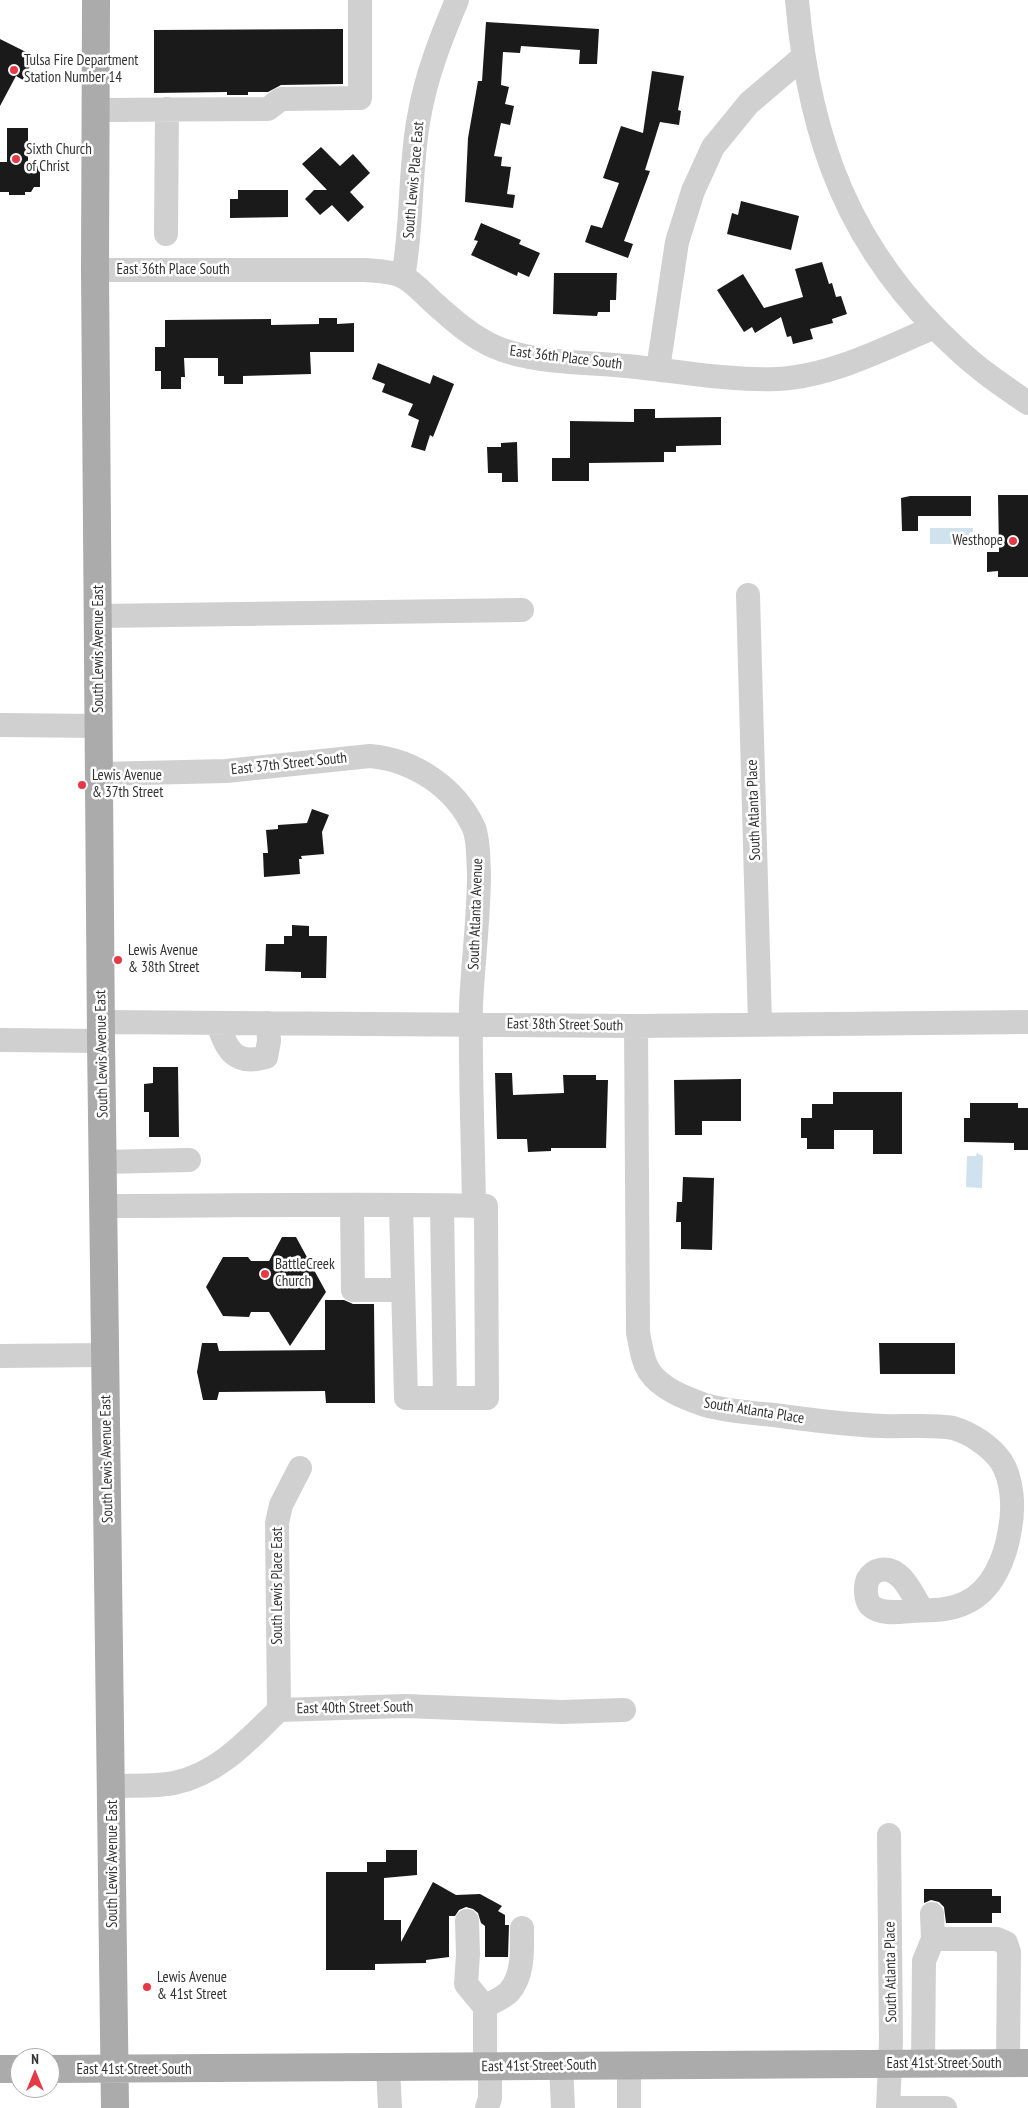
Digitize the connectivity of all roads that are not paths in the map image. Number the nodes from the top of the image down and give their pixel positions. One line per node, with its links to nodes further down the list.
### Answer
1 (96, 0): 6 (main road, South Lewis Avenue East)
2 (360, 0): 7 (street)
3 (457, 0): 10 (street, South Lewis Place East)
4 (796, 0): 5 (street)
5 (802, 58): 11 (street); 12 (street)
6 (95, 110): 7 (street); 9 (main road, South Lewis Avenue East)
7 (167, 110): 8 (street)
8 (166, 234)
9 (95, 270): 10 (street, East 36th Place South); 16 (main road, South Lewis Avenue East)
10 (403, 277): 12 (street, East 36th Place South)
11 (934, 327): 12 (street, East 36th Place South); 13 (street)
12 (658, 368)
13 (1028, 403)
14 (748, 596): 25 (street, South Atlanta Place)
15 (522, 610): 16 (street)
16 (99, 616): 18 (main road, South Lewis Avenue East)
17 (0, 725): 18 (street)
18 (99, 726): 19 (main road, South Lewis Avenue East)
19 (100, 774): 20 (street, East 37th Street South); 27 (main road, South Lewis Avenue East)
20 (461, 807): 24 (street, South Atlanta Avenue)
21 (1028, 1022): 25 (street, East 38th Street South)
22 (218, 1023): 23 (street, East 38th Street South); 23 (street); 27 (street, East 38th Street South)
23 (268, 1023): 24 (street, East 38th Street South)
24 (472, 1024): 26 (street, East 38th Street South); 35 (street, South Atlanta Avenue)
25 (760, 1024): 26 (street, East 38th Street South)
26 (636, 1026): 41 (street, South Atlanta Place)
27 (101, 1032): 28 (street, East 38th Street South); 30 (main road, South Lewis Avenue East)
28 (0, 1040)
29 (189, 1160): 30 (street)
30 (103, 1162): 31 (main road, South Lewis Avenue East)
31 (104, 1206): 32 (street); 38 (main road, South Lewis Avenue East)
32 (352, 1206): 33 (street); 36 (street)
33 (401, 1206): 34 (street); 36 (street)
34 (442, 1206): 35 (street); 39 (street)
35 (474, 1206): 39 (street)
36 (403, 1290): 39 (street)
37 (0, 1356): 38 (street)
38 (105, 1356): 44 (main road, South Lewis Avenue East)
39 (445, 1398)
40 (300, 1468): 42 (street, South Lewis Place East)
41 (922, 1610)
42 (279, 1710): 43 (street, East 40th Street South); 44 (street, East 40th Street South)
43 (624, 1710)
44 (112, 1786): 59 (main road, South Lewis Avenue East)
45 (889, 1835): 52 (street, South Atlanta Place)
46 (932, 1914): 49 (street)
47 (467, 1921): 50 (street)
48 (522, 1928): 50 (street)
49 (933, 1939): 51 (street); 53 (street)
50 (485, 2007): 55 (street)
51 (1018, 2063): 53 (main road, East 41st Street South)
52 (890, 2064): 53 (main road, East 41st Street South); 54 (main road, East 41st Street South); 65 (street, South Atlanta Place)
53 (923, 2064)
54 (629, 2065): 56 (main road, East 41st Street South); 64 (street)
55 (487, 2066): 56 (main road, East 41st Street South); 57 (main road, East 41st Street South); 62 (street)
56 (561, 2066): 63 (street)
57 (388, 2068): 59 (main road, East 41st Street South); 61 (street)
58 (60, 2070): 59 (main road, East 41st Street South)
59 (116, 2070): 60 (main road, South Lewis Avenue East)
60 (115, 2108)
61 (390, 2108)
62 (487, 2108)
63 (563, 2108)
64 (629, 2108)
65 (888, 2108): 66 (street)
66 (945, 2108)

